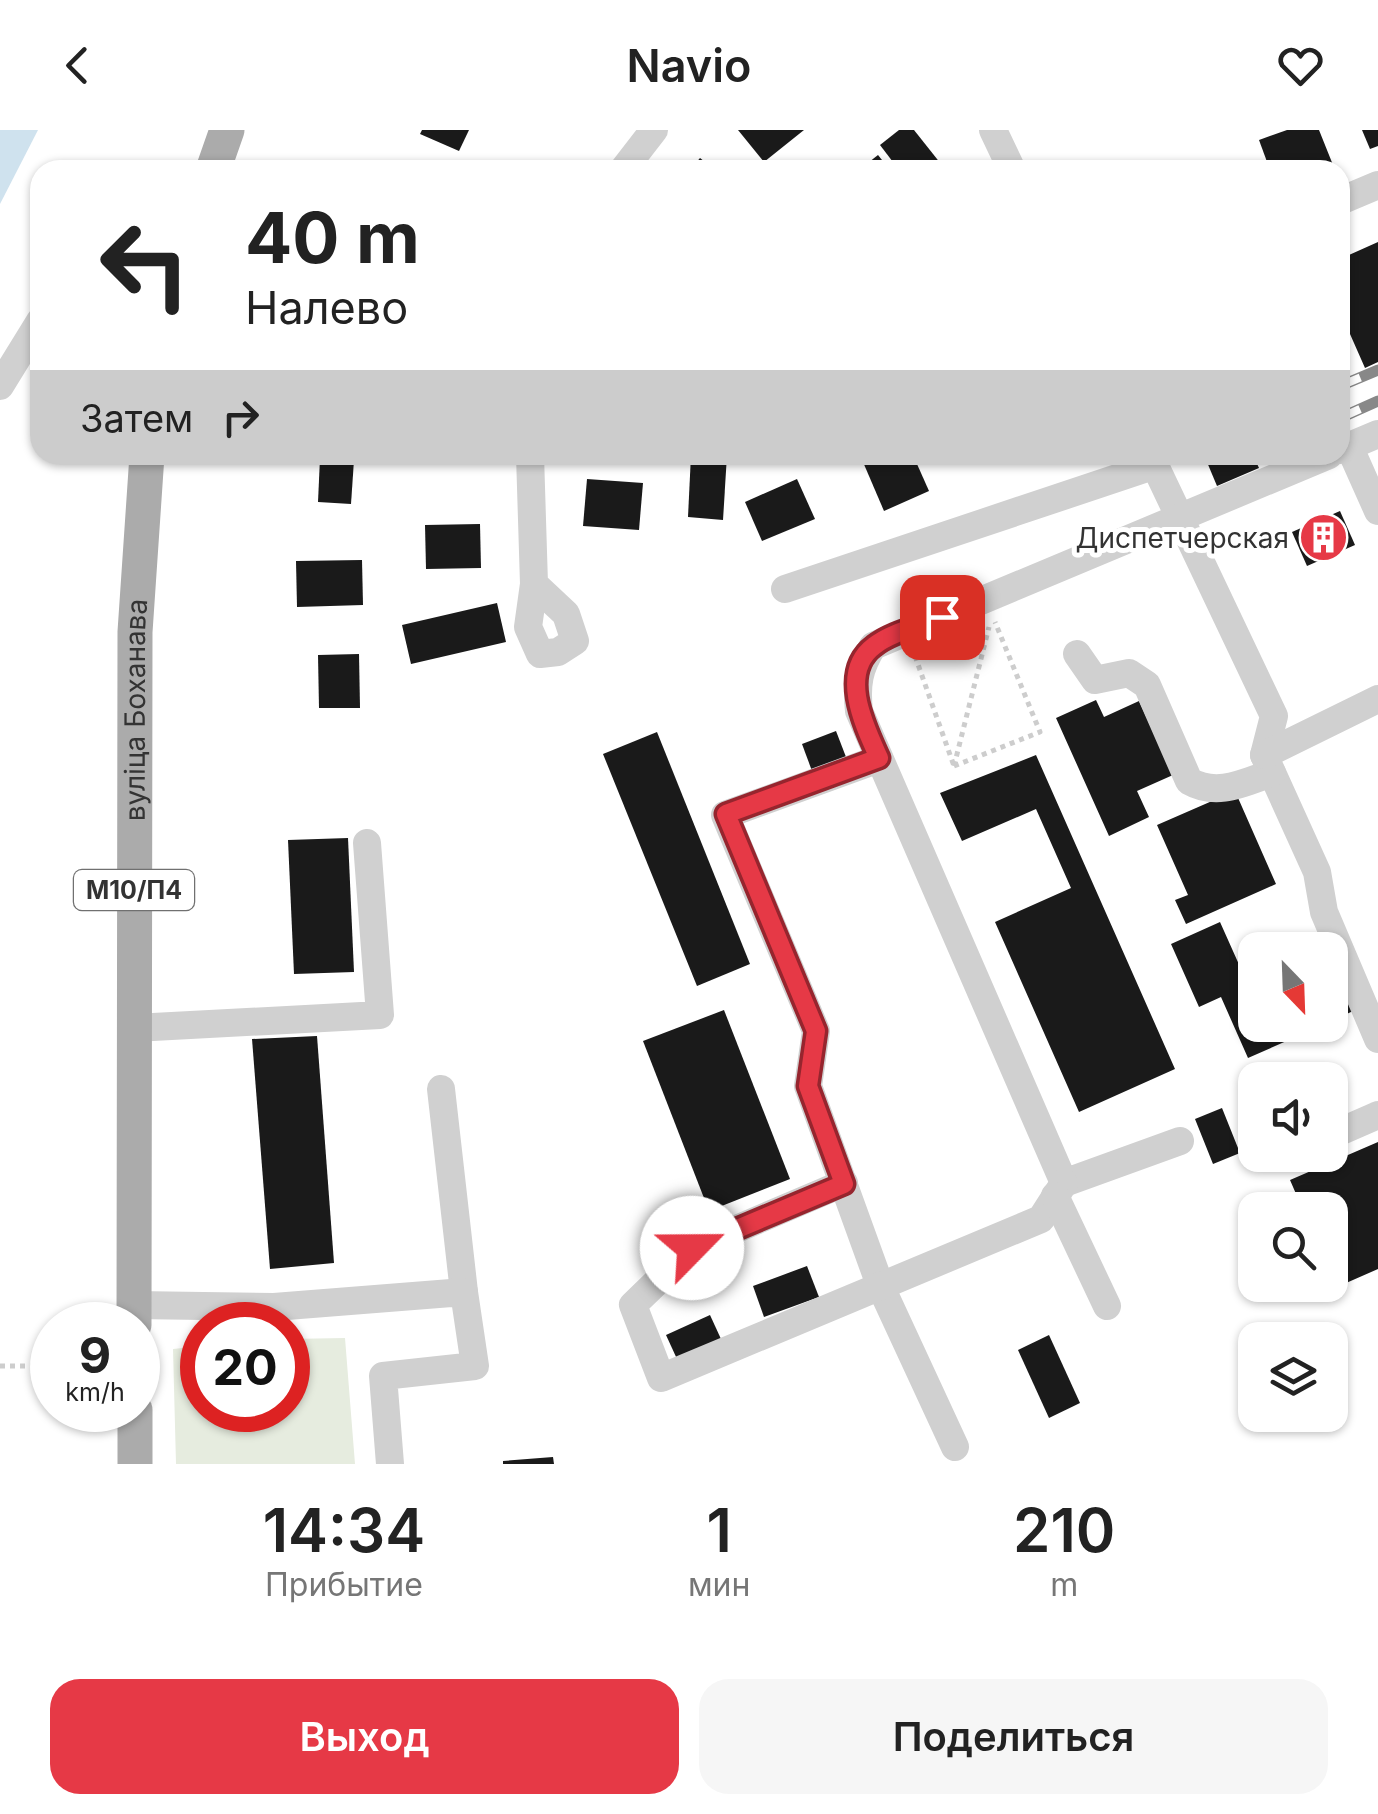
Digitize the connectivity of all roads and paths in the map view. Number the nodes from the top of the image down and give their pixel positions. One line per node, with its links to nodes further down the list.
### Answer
1 (227, 130): 4 (main road)
2 (654, 130): 5 (street)
3 (993, 130): 6 (street)
4 (217, 160)
5 (631, 160)
6 (1007, 160)
7 (1378, 185): 8 (street)
8 (1350, 197)
9 (30, 337): 10 (street)
10 (0, 386)
11 (1378, 434): 12 (street)
12 (1350, 446)
13 (147, 465): 30 (main road, вуліца Боханава / М10/П4)
14 (530, 465): 21 (street)
15 (1139, 465): 22 (street)
16 (1156, 465): 20 (street)
17 (1305, 465): 20 (street)
18 (1348, 465): 19 (street)
19 (1378, 511)
20 (1182, 516): 26 (street); 27 (street)
21 (534, 584)
22 (785, 588)
23 (912, 645): 28 (path)
24 (1077, 654): 27 (street)
25 (1378, 699): 27 (street)
26 (879, 758): 36 (street); 37 (street)
27 (1268, 764): 31 (street)
28 (954, 766): 28 (path)
29 (367, 843): 30 (street)
30 (134, 1028): 40 (main road, вуліца Боханава / М10/П4)
31 (1378, 1038)
32 (441, 1090): 39 (street)
33 (1378, 1115): 34 (street)
34 (1348, 1128)
35 (1180, 1141): 37 (street)
36 (844, 1184): 38 (street); 38 (street)
37 (1060, 1190): 38 (street); 41 (street)
38 (880, 1285): 46 (street)
39 (464, 1292): 42 (street); 48 (street)
40 (134, 1302)
41 (1107, 1306)
42 (160, 1314)
43 (0, 1366): 44 (path)
44 (30, 1366)
45 (135, 1432): 47 (main road)
46 (955, 1447)
47 (135, 1464)
48 (390, 1464)

